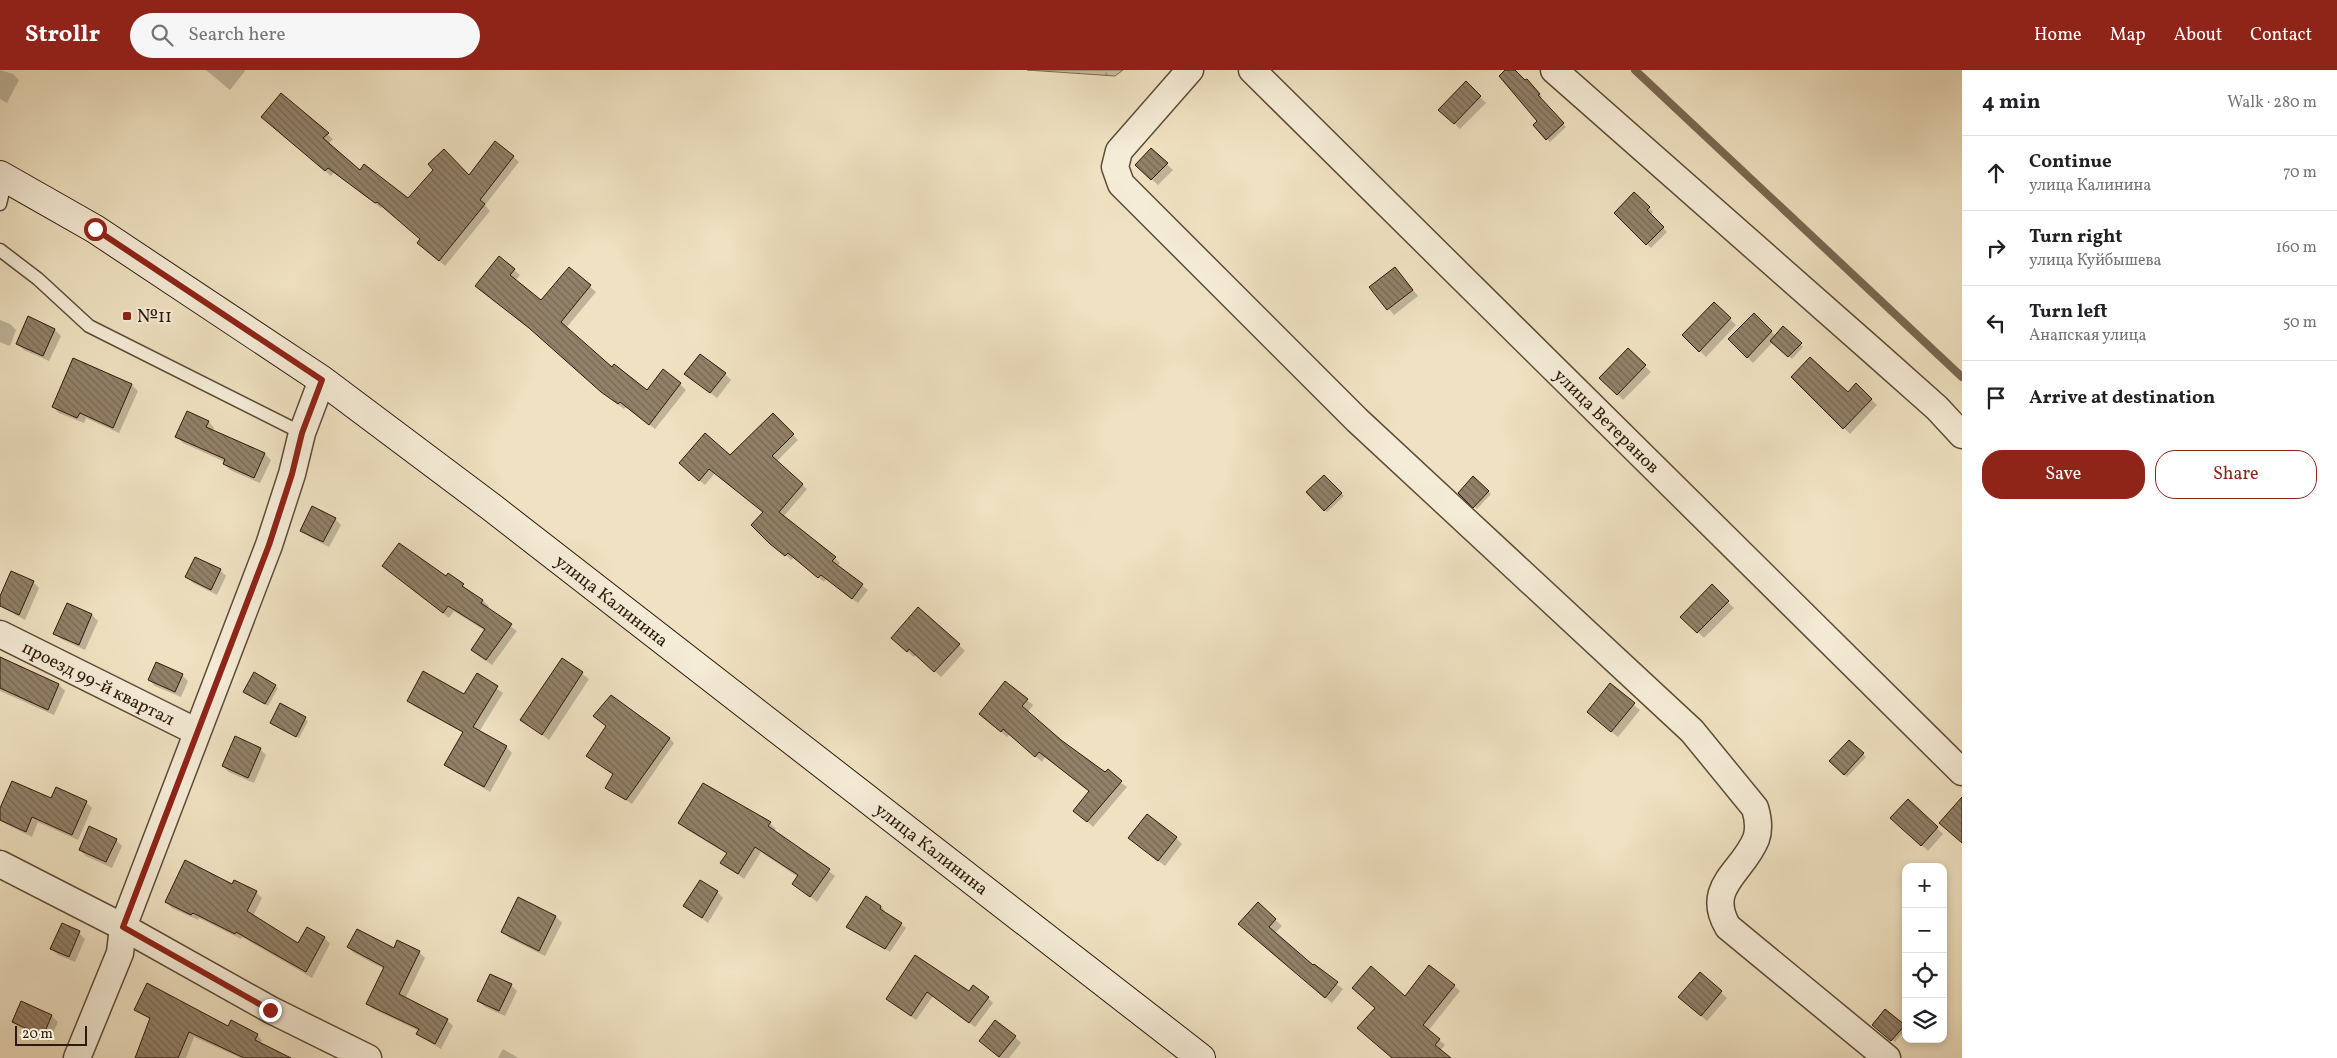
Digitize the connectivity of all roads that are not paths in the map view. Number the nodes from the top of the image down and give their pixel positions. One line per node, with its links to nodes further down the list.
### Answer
1 (1190, 70): 17 (street)
2 (1252, 70): 11 (street, улица Ветеранов)
3 (1554, 70): 8 (street)
4 (2, 186): 6 (main road, улица Калинина)
5 (0, 250): 7 (lane)
6 (322, 380): 7 (street); 16 (main road, улица Калинина)
7 (302, 433): 10 (street)
8 (1962, 435)
9 (0, 634): 10 (street, проезд 99-й квартал)
10 (198, 732): 13 (street)
11 (1962, 772)
12 (0, 864): 13 (street)
13 (123, 927): 14 (street); 15 (street)
14 (77, 1058)
15 (368, 1058)
16 (1201, 1058)
17 (1887, 1058)

